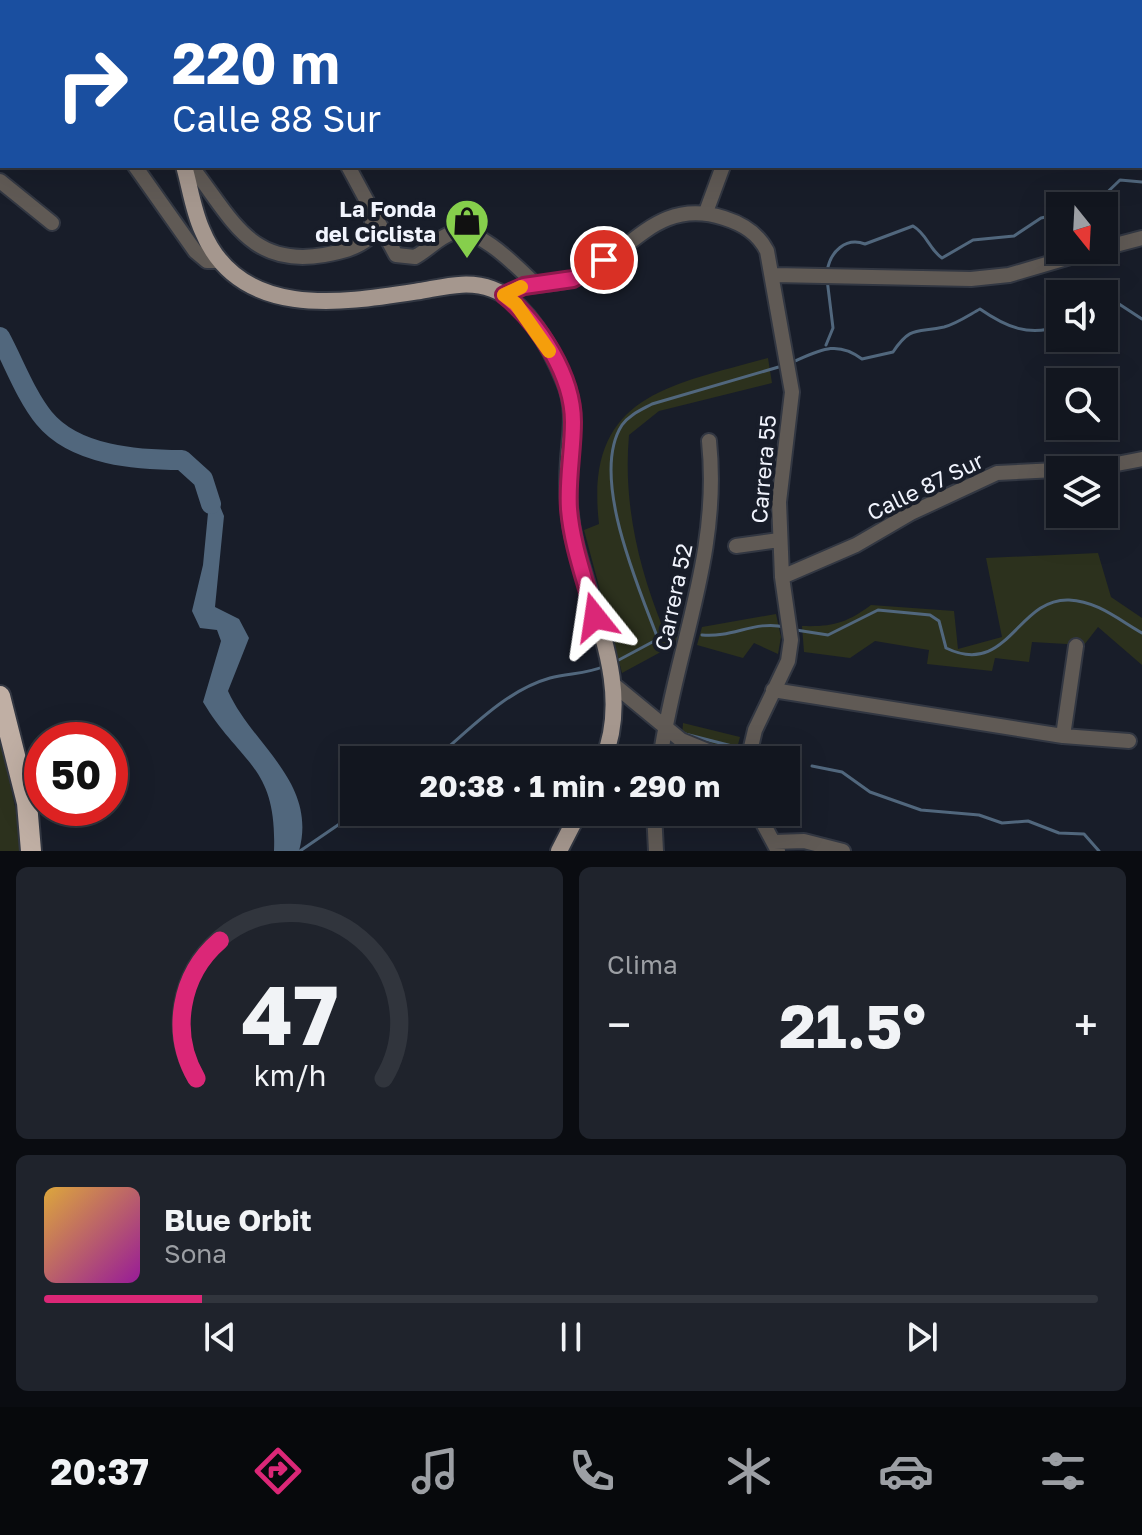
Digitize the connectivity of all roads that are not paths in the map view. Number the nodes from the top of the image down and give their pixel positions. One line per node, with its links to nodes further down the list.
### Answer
1 (741, 0): 2 (street)
2 (757, 0)
3 (136, 168): 14 (street)
4 (185, 168): 14 (main road)
5 (193, 168): 10 (street)
6 (349, 168): 10 (street)
7 (722, 168): 9 (street)
8 (0, 181): 11 (street)
9 (706, 212): 16 (street, Carrera 55); 17 (street)
10 (373, 218): 17 (street)
11 (52, 223)
12 (1142, 238): 13 (street)
13 (1118, 244)
14 (222, 261): 18 (main road)
15 (1046, 264): 16 (street)
16 (774, 275): 21 (street, Carrera 55)
17 (535, 284): 18 (street)
18 (504, 295): 25 (main road)
19 (709, 441): 28 (street, Carrera 52)
20 (1142, 459): 23 (street, Calle 87 Sur)
21 (779, 540): 22 (street); 23 (street, Carrera 55)
22 (736, 546)
23 (782, 577): 26 (street, Carrera 55)
24 (1076, 646): 29 (street)
25 (612, 679): 28 (street); 31 (main road)
26 (773, 690): 29 (street); 34 (street, Carrera 55)
27 (0, 696): 39 (highway)
28 (664, 728): 32 (street, Carrera 52); 33 (street)
29 (1063, 736): 30 (street)
30 (1129, 741)
31 (608, 746)
32 (662, 746)
33 (691, 746)
34 (751, 746)
35 (572, 826): 40 (main road)
36 (655, 826): 41 (street)
37 (765, 826): 38 (street)
38 (776, 847): 42 (street)
39 (31, 851)
40 (559, 851)
41 (656, 851)
42 (843, 851)

